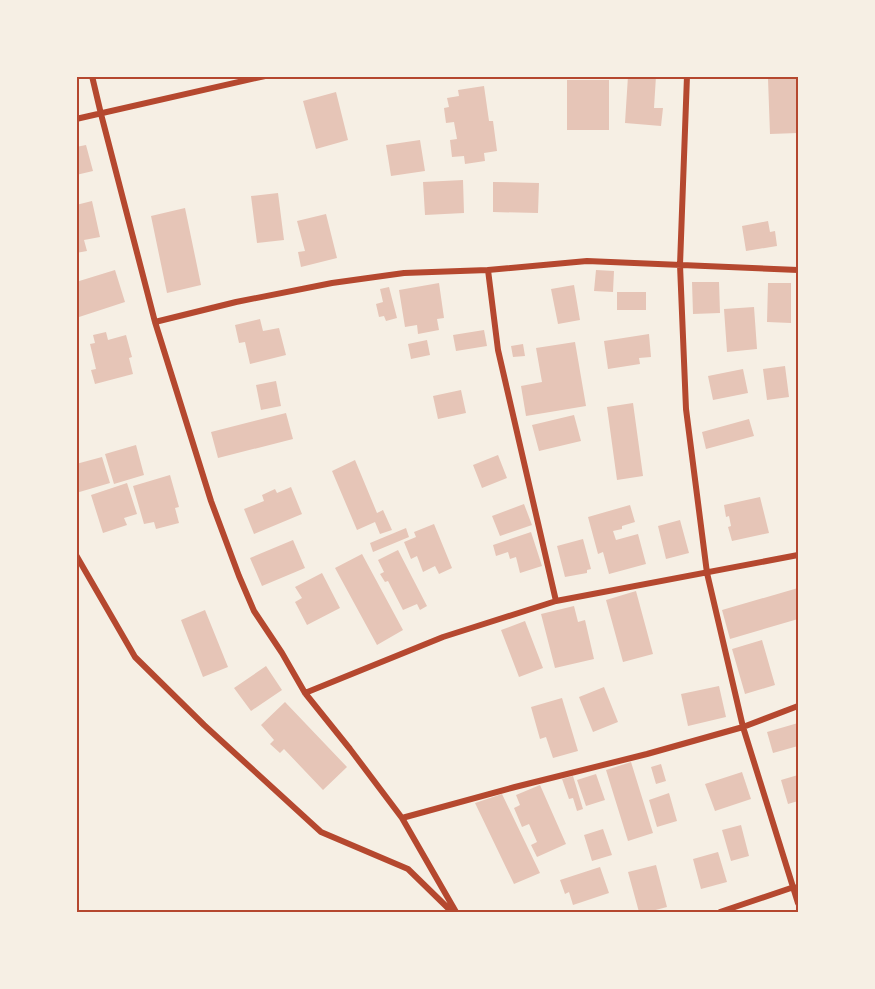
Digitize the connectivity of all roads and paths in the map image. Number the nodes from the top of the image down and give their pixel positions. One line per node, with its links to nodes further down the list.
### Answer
1 (92, 76): 4 (street)
2 (265, 76): 4 (street)
3 (687, 76): 6 (street)
4 (101, 114): 5 (street); 9 (street)
5 (76, 119)
6 (680, 265): 7 (street); 8 (street); 12 (street)
7 (488, 270): 9 (street); 13 (street)
8 (798, 270)
9 (155, 321): 14 (street)
10 (76, 555): 20 (street)
11 (798, 555): 12 (street)
12 (707, 573): 13 (street); 16 (street)
13 (556, 601): 14 (street)
14 (305, 693): 17 (street)
15 (798, 706): 16 (street)
16 (743, 727): 17 (street); 18 (street)
17 (402, 818): 20 (street)
18 (794, 886): 19 (street); 21 (street)
19 (798, 903)
20 (454, 912)
21 (720, 912)

